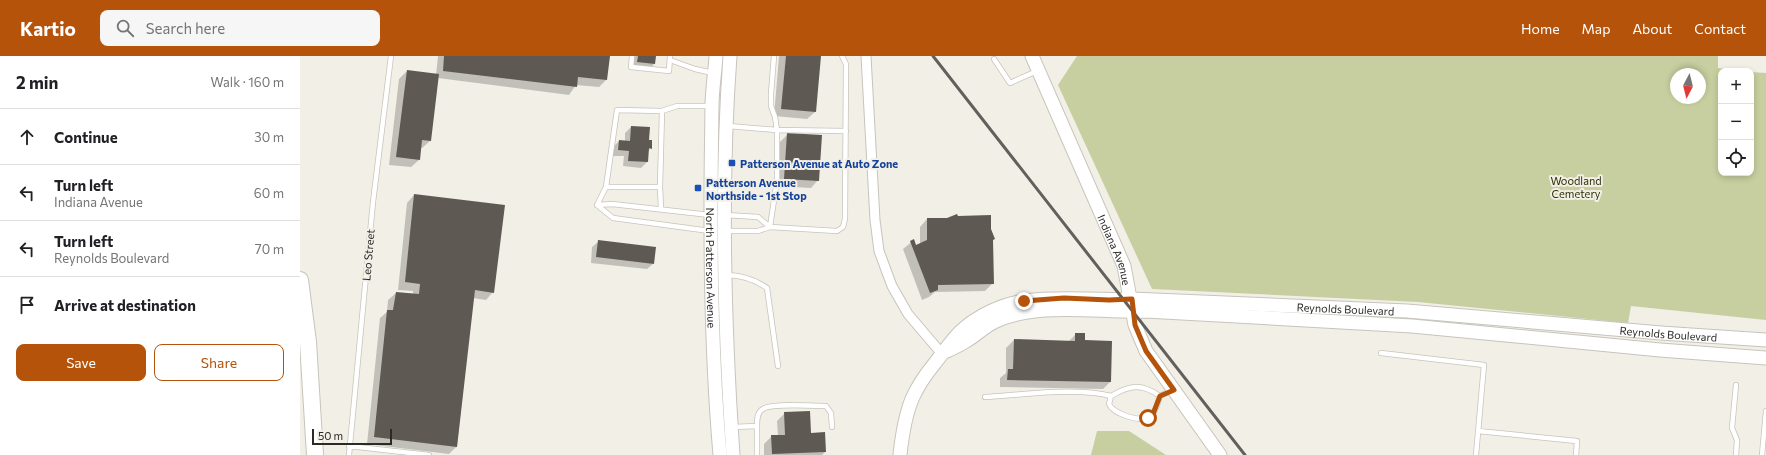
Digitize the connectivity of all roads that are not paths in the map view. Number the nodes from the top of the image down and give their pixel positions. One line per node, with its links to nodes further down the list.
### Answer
1 (391, 56): 45 (lane, Leo Street)
2 (632, 56): 9 (lane)
3 (716, 56): 12 (main road, North Patterson Avenue)
4 (730, 56): 16 (main road, North Patterson Avenue)
5 (774, 56): 17 (lane)
6 (842, 56): 18 (lane)
7 (866, 56): 32 (street)
8 (1032, 56): 11 (main road, Indiana Avenue)
9 (670, 58): 12 (lane)
10 (994, 59): 11 (lane)
11 (1039, 71): 29 (main road, Indiana Avenue)
12 (715, 73): 13 (main road, North Patterson Avenue)
13 (712, 106): 14 (lane); 15 (main road, North Patterson Avenue)
14 (662, 111): 19 (lane); 20 (lane)
15 (712, 125): 16 (lane); 23 (main road, North Patterson Avenue)
16 (726, 126): 17 (lane); 23 (main road, North Patterson Avenue)
17 (777, 130): 18 (lane); 24 (lane)
18 (846, 131): 24 (lane)
19 (606, 187): 20 (lane); 21 (lane)
20 (660, 187): 22 (lane)
21 (597, 205): 22 (lane); 25 (lane)
22 (661, 209): 23 (lane)
23 (718, 215): 24 (lane); 25 (main road, North Patterson Avenue); 26 (main road, North Patterson Avenue)
24 (770, 227): 26 (lane)
25 (711, 231): 26 (lane); 27 (main road, North Patterson Avenue)
26 (724, 231): 27 (main road, North Patterson Avenue)
27 (718, 275): 34 (lane); 42 (main road, North Patterson Avenue); 49 (main road, North Patterson Avenue)
28 (300, 280): 46 (highway)
29 (1132, 305): 30 (main road, Reynolds Boulevard); 32 (main road, Reynolds Boulevard); 33 (main road, Reynolds Boulevard); 36 (main road, Indiana Avenue)
30 (1766, 340)
31 (1380, 353): 44 (lane)
32 (942, 354): 52 (main road, Reynolds Boulevard)
33 (1766, 358)
34 (778, 366)
35 (1736, 384): 56 (lane)
36 (1174, 390): 38 (lane); 53 (main road, Indiana Avenue)
37 (1111, 396): 38 (lane); 38 (lane); 39 (lane)
38 (1160, 396)
39 (985, 397)
40 (1766, 411): 57 (lane)
41 (757, 426): 42 (lane); 43 (lane); 51 (lane)
42 (731, 427): 50 (main road, North Patterson Avenue)
43 (832, 427)
44 (1478, 431): 54 (lane); 55 (lane)
45 (350, 446): 47 (lane, Leo Street); 48 (lane)
46 (315, 455)
47 (348, 455)
48 (429, 455)
49 (720, 455)
50 (733, 455)
51 (757, 455)
52 (900, 455)
53 (1220, 455)
54 (1476, 455)
55 (1576, 455)
56 (1736, 455)
57 (1762, 455)

